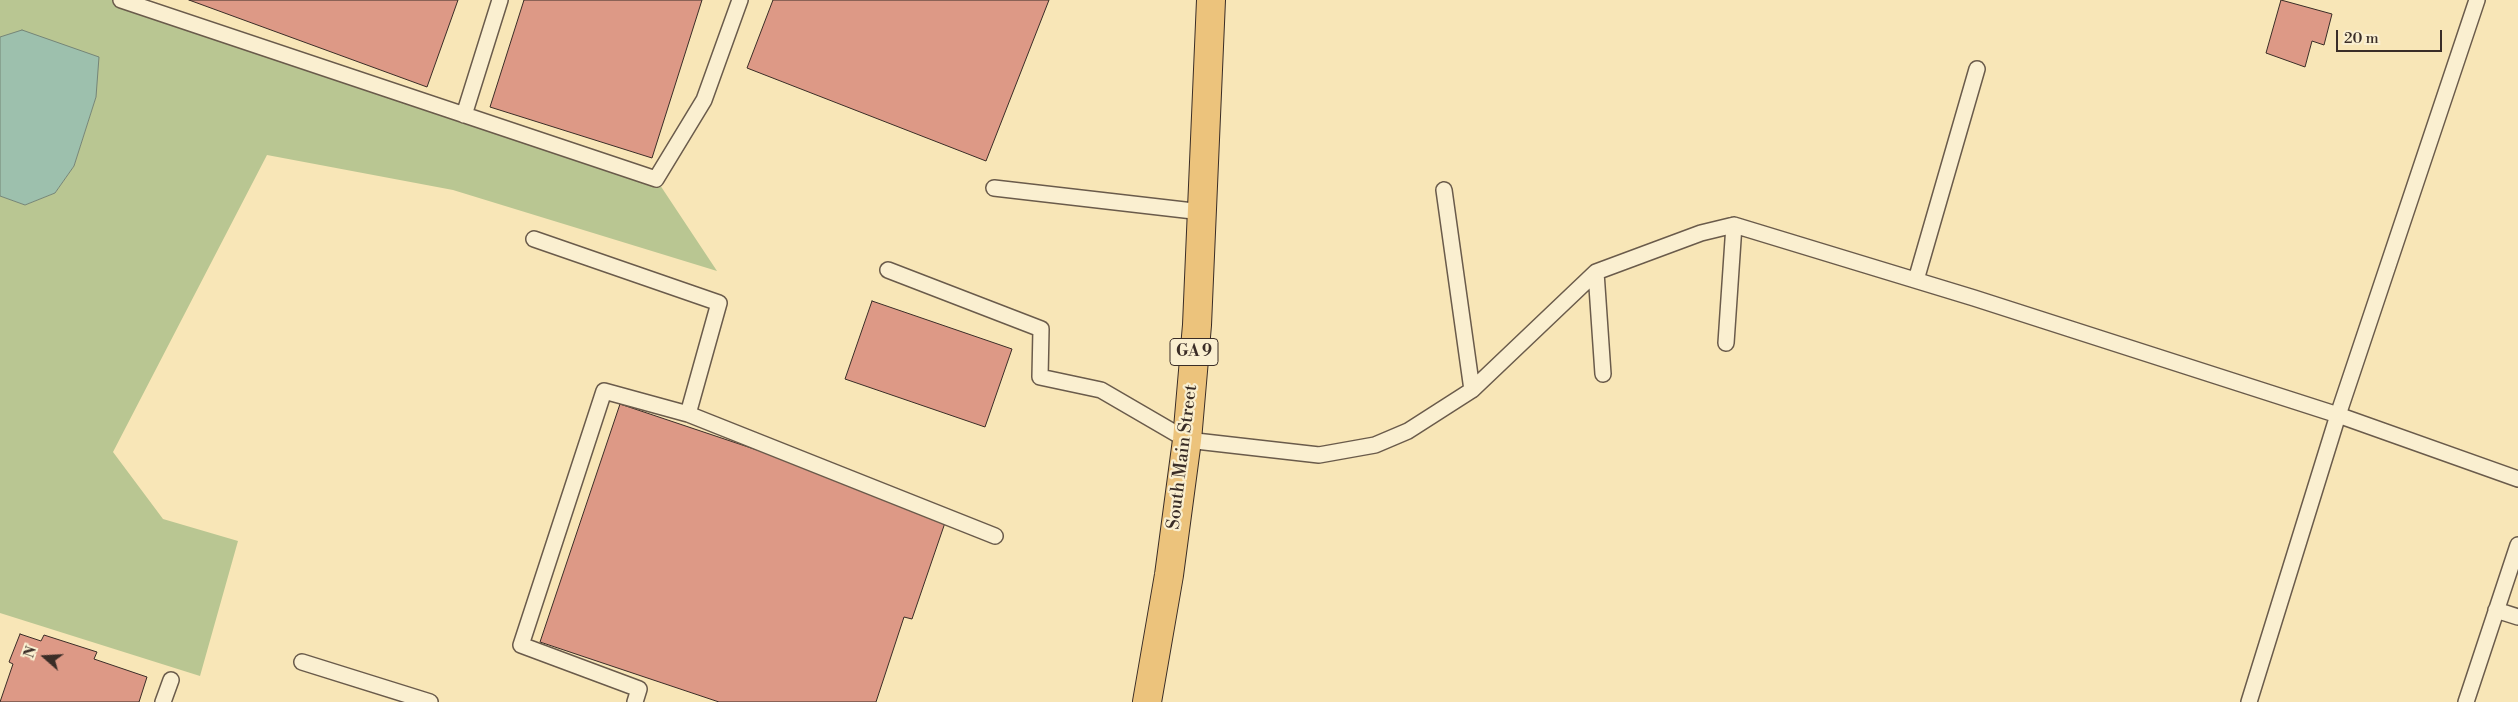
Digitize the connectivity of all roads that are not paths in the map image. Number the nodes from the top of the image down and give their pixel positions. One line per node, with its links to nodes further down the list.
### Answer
1 (122, 0): 7 (lane)
2 (500, 0): 7 (lane)
3 (740, 0): 7 (lane)
4 (1211, 0): 10 (highway, South Main Street / GA 9)
5 (2477, 0): 20 (lane)
6 (1977, 69): 15 (lane)
7 (464, 115)
8 (994, 188): 10 (lane)
9 (1444, 190): 18 (lane)
10 (1202, 212): 21 (highway, South Main Street / GA 9)
11 (1734, 225): 14 (lane); 15 (lane); 16 (lane)
12 (534, 239): 19 (lane)
13 (888, 270): 21 (lane)
14 (1596, 272): 17 (lane); 18 (lane)
15 (1916, 280): 20 (lane)
16 (1726, 344)
17 (1603, 374)
18 (1472, 390): 21 (lane)
19 (688, 414): 23 (lane); 31 (lane)
20 (2338, 415): 22 (lane); 33 (lane)
21 (1187, 440): 32 (highway, South Main Street / GA 9)
22 (2518, 479)
23 (995, 536)
24 (2518, 545): 25 (lane)
25 (2496, 610): 26 (lane); 34 (lane)
26 (2518, 618)
27 (302, 662): 30 (lane)
28 (171, 680): 29 (lane)
29 (163, 702)
30 (430, 702)
31 (635, 702)
32 (1147, 702)
33 (2249, 702)
34 (2466, 702)

